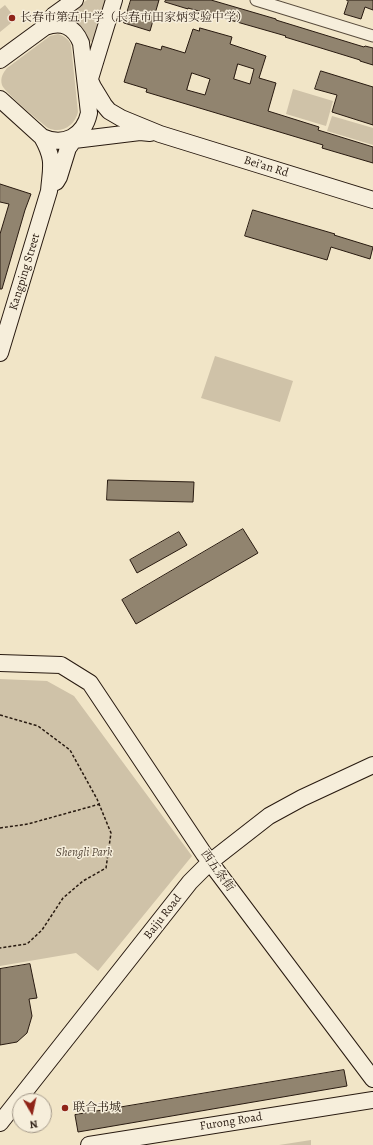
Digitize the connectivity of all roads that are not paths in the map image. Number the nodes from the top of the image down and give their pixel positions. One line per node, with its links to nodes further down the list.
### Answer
1 (75, 0): 4 (main road)
2 (114, 0): 7 (main road)
3 (256, 0): 5 (street)
4 (41, 30): 6 (main road); 7 (main road)
5 (373, 36)
6 (2, 57)
7 (89, 76): 9 (main road); 12 (main road)
8 (0, 99): 11 (main road)
9 (160, 134): 10 (main road); 15 (main road, Bei’an Rd)
10 (113, 136): 12 (main road); 13 (main road)
11 (42, 137): 12 (main road); 14 (main road)
12 (72, 137): 13 (main road)
13 (63, 163): 14 (main road)
14 (49, 191): 16 (main road, Kangping Street)
15 (373, 200)
16 (0, 353)
17 (0, 663): 20 (main road, 西五条街)
18 (373, 754): 20 (main road, Baiju Road)
19 (373, 764): 20 (main road, Baiju Road)
20 (207, 858): 21 (main road, 西五条街); 23 (main road, Baiju Road); 24 (main road, Baiju Road)
21 (373, 1079)
22 (373, 1100): 25 (main road, Furong Road)
23 (0, 1108)
24 (0, 1123)
25 (89, 1145)

